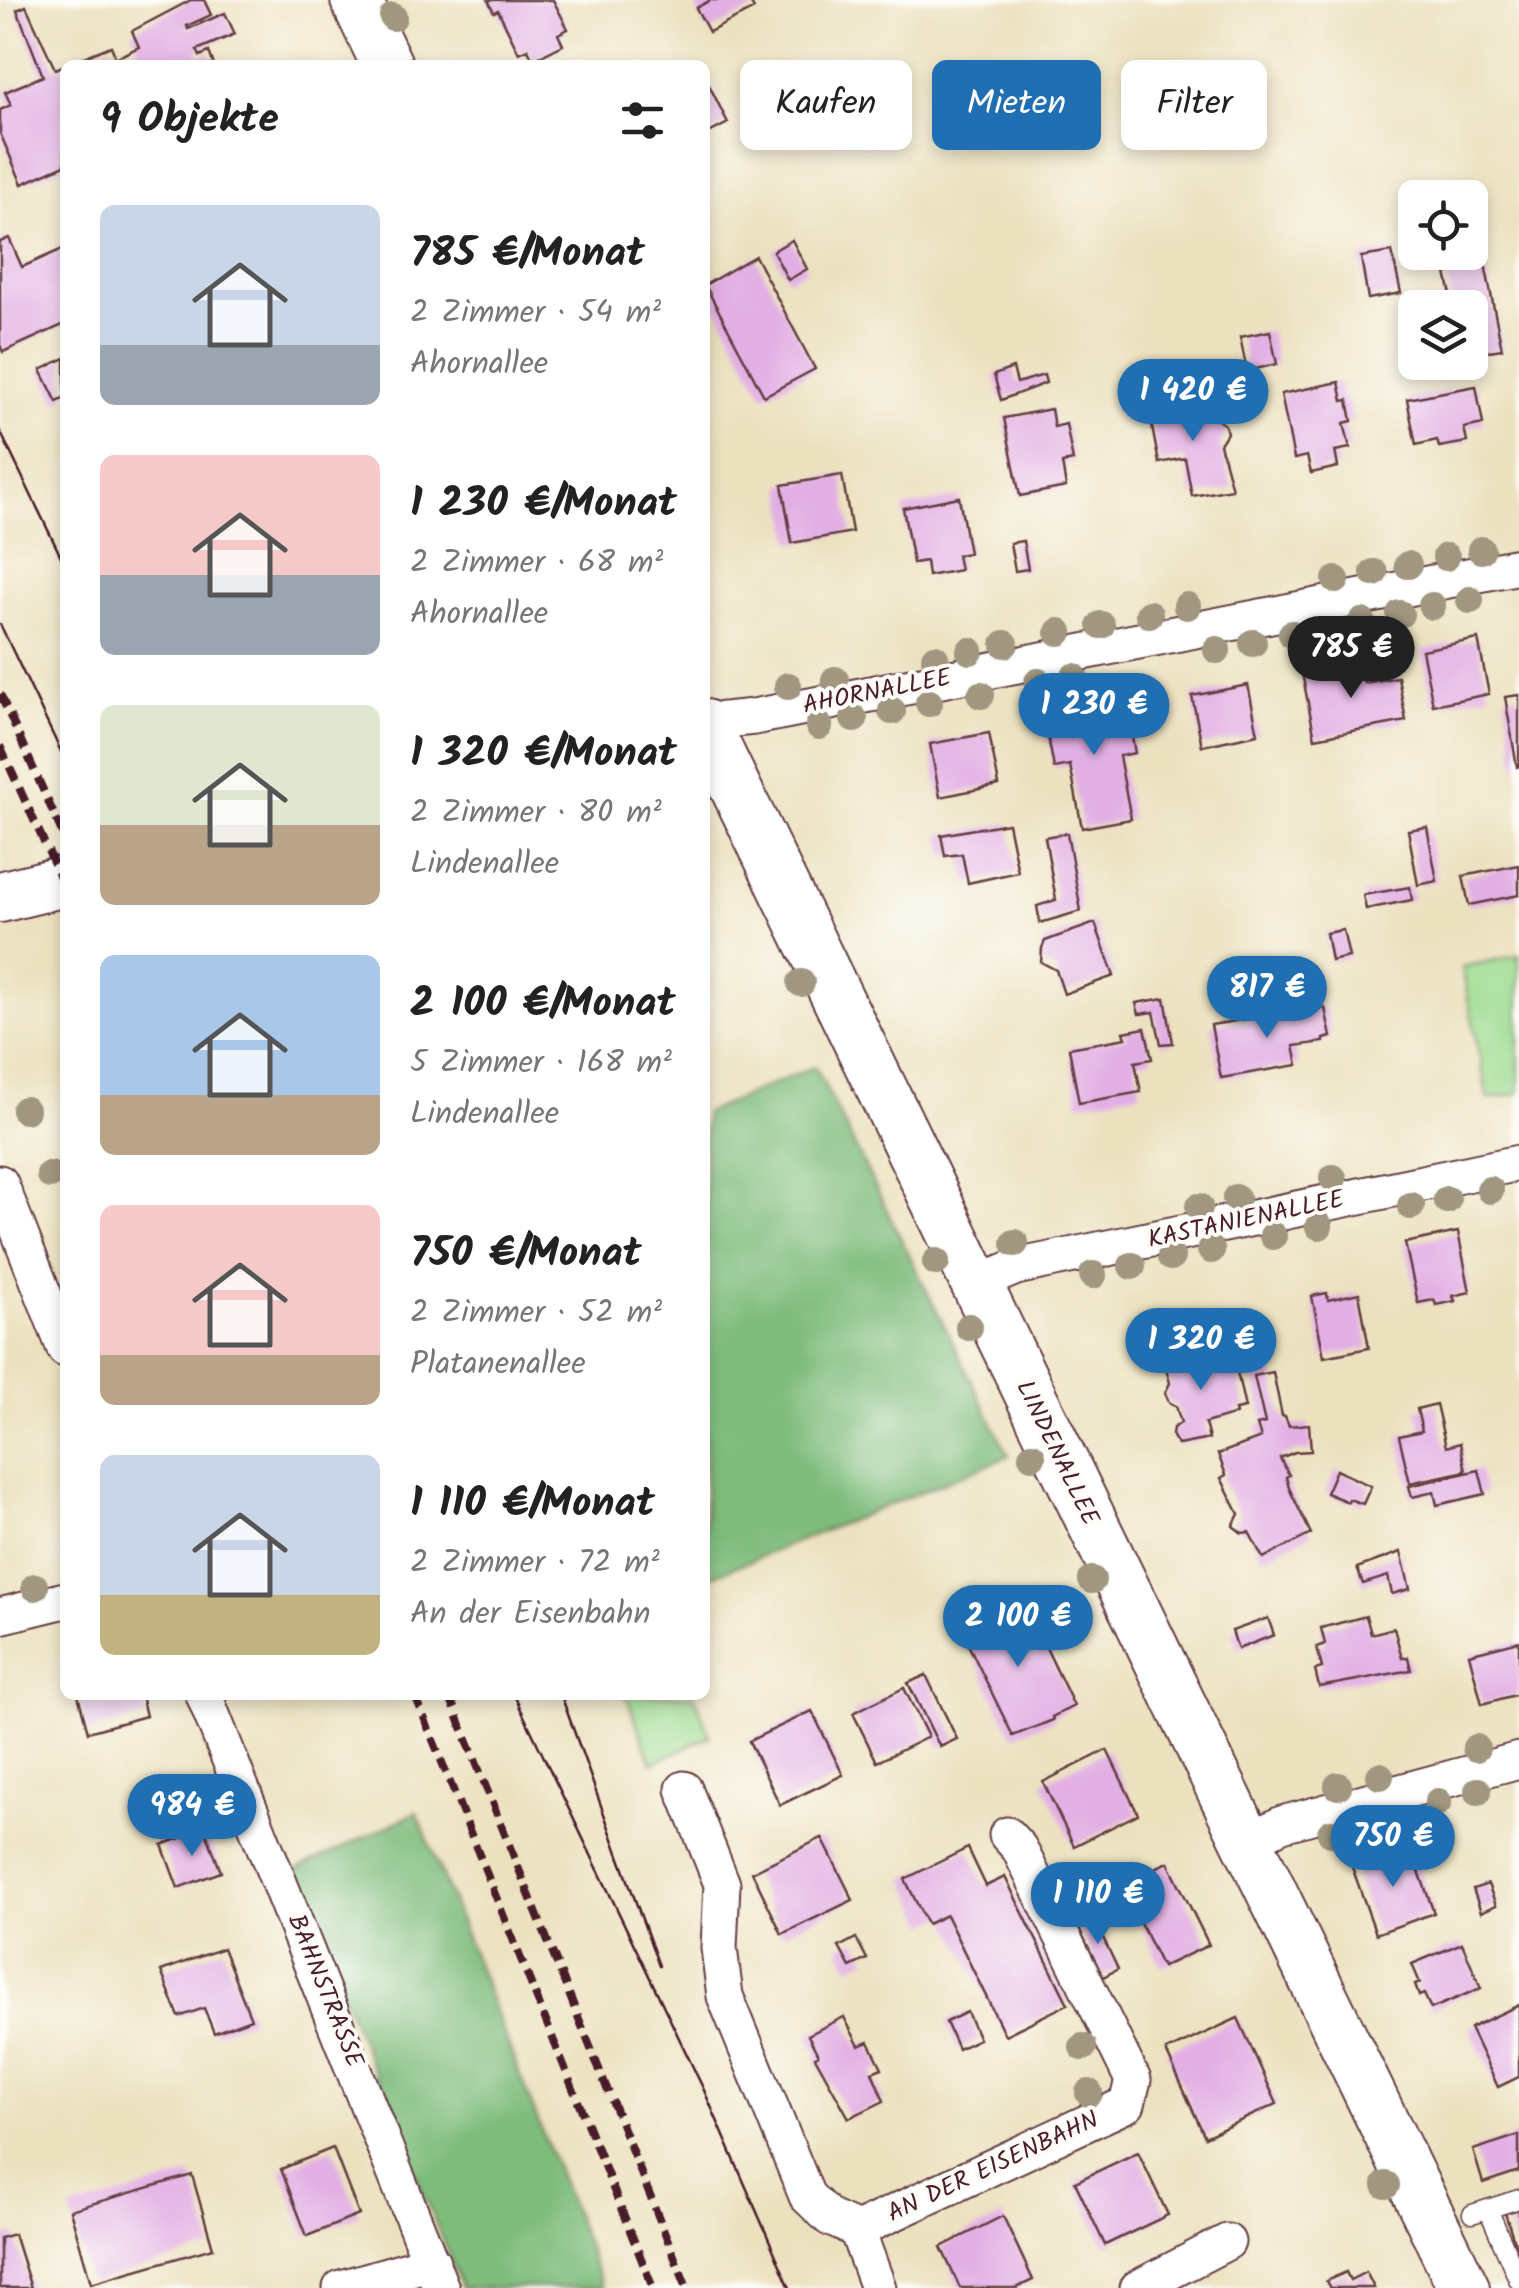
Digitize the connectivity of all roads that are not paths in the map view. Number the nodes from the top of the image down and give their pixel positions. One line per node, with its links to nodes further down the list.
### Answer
1 (356, 0): 2 (main road)
2 (385, 60)
3 (1519, 566): 4 (street, AHORNALLEE)
4 (710, 723)
5 (710, 734): 10 (main road, LINDENALLEE)
6 (60, 881): 7 (main road)
7 (0, 897)
8 (1519, 1163): 10 (street, KASTANIENALLEE)
9 (0, 1183): 11 (street)
10 (975, 1284): 18 (main road, LINDENALLEE)
11 (60, 1336)
12 (60, 1601): 13 (street)
13 (0, 1616)
14 (206, 1700): 22 (street, BAHNSTRASSE)
15 (1519, 1760): 18 (street)
16 (684, 1789): 20 (street, AN DER EISENBAHN)
17 (1007, 1835): 20 (street, AN DER EISENBAHN)
18 (1247, 1841): 27 (main road, LINDENALLEE)
19 (1519, 2199): 23 (lane)
20 (857, 2230): 25 (street, AN DER EISENBAHN)
21 (1227, 2242): 26 (street)
22 (437, 2275): 24 (street)
23 (1519, 2281)
24 (341, 2288)
25 (878, 2288)
26 (1138, 2288)
27 (1464, 2288)

